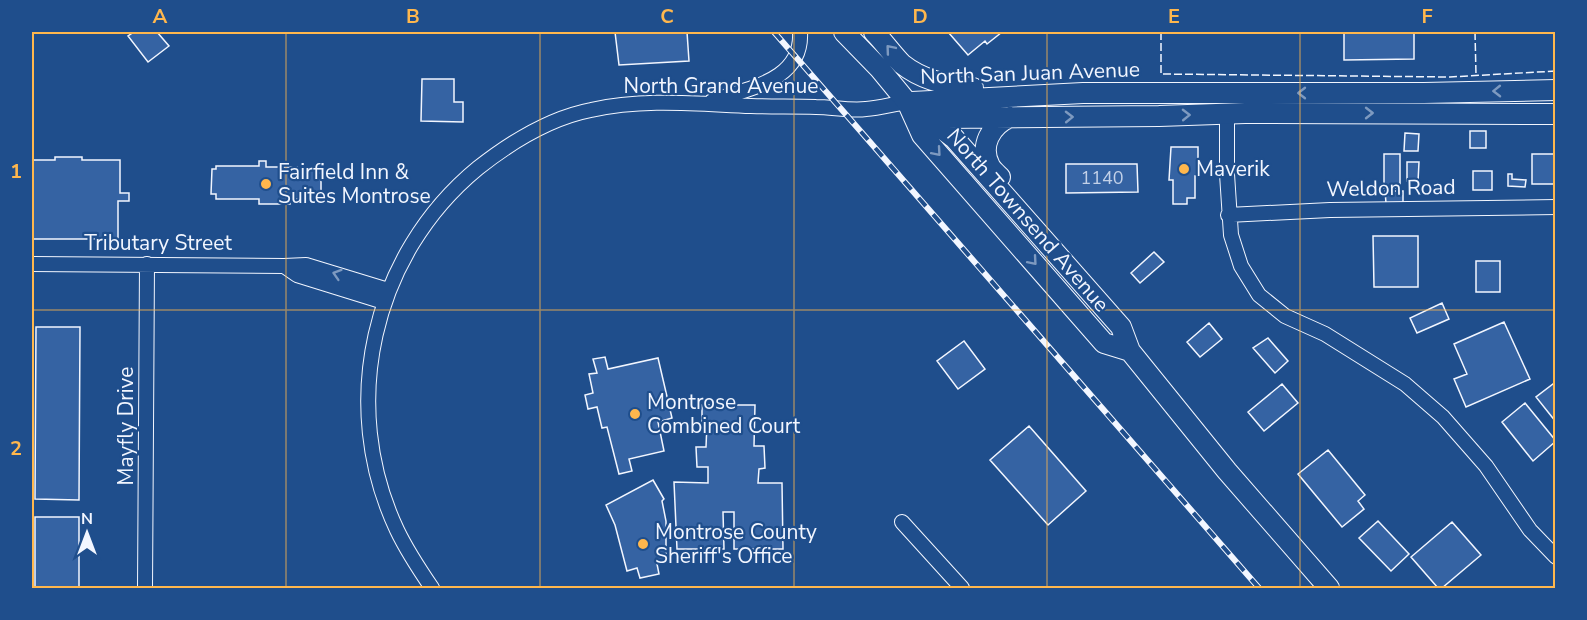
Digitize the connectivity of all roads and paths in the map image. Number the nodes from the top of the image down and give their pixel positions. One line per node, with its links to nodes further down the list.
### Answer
1 (800, 32): 7 (street)
2 (844, 32): 6 (highway, North Townsend Avenue)
3 (874, 32): 5 (highway, one-way to 3)
4 (1556, 90): 5 (highway, North San Juan Avenue, one-way to 5)
5 (1083, 93): 6 (highway, North San Juan Avenue)
6 (907, 102): 7 (street, North Grand Avenue); 10 (highway, North San Juan Avenue); 13 (highway, North Townsend Avenue); 17 (highway, North Townsend Avenue, one-way to 17)
7 (706, 103): 16 (street, North Grand Avenue)
8 (1227, 114): 9 (highway, North San Juan Avenue, one-way to 9); 10 (highway, North San Juan Avenue, one-way to 8); 12 (street)
9 (1556, 114)
10 (1010, 117): 13 (highway)
11 (1556, 207): 12 (street, Weldon Road)
12 (1228, 214): 19 (street)
13 (1057, 255): 17 (highway, North Townsend Avenue)
14 (32, 264): 15 (street, Tributary Street)
15 (147, 264): 16 (street, Tributary Street); 20 (street, Mayfly Drive)
16 (386, 296): 21 (street, North Grand Avenue)
17 (1130, 351): 23 (highway, North Townsend Avenue)
18 (902, 522): 22 (street)
19 (1556, 557)
20 (145, 588)
21 (432, 588)
22 (962, 588)
23 (1329, 588)

